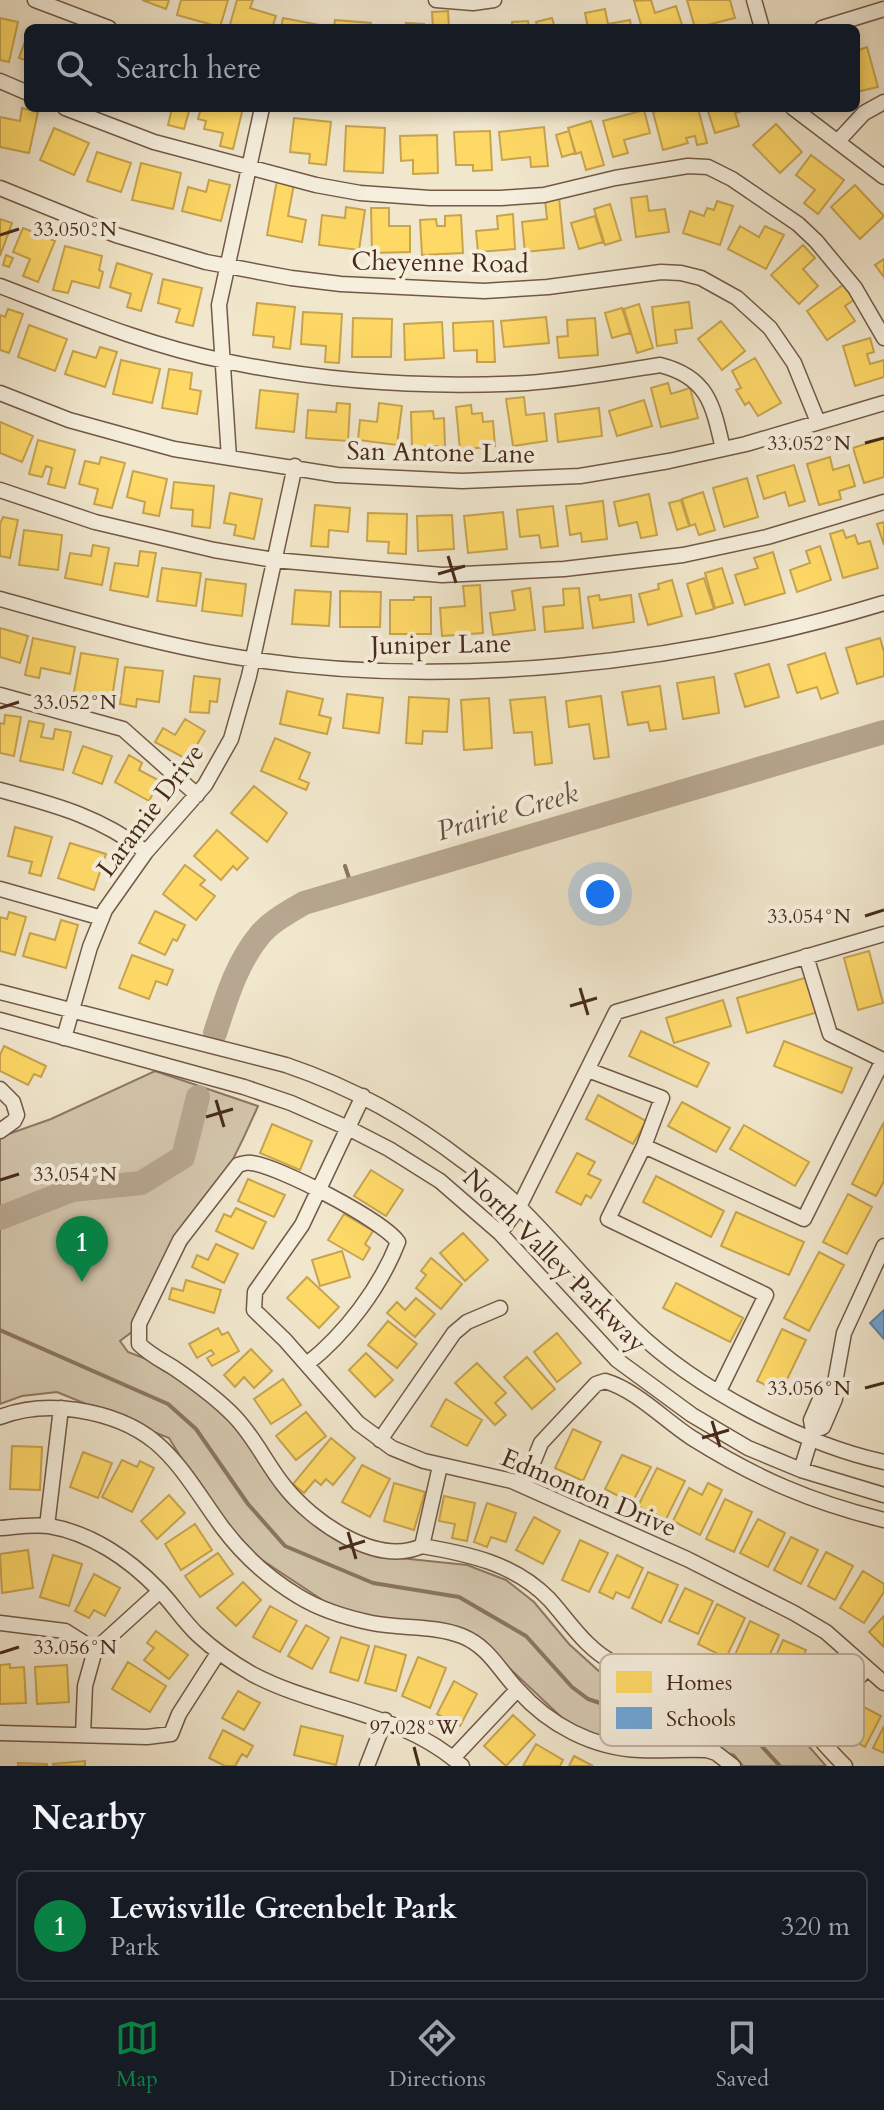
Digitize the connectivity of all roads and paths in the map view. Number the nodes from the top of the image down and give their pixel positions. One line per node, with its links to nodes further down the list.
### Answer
1 (35, 0): 6 (street)
2 (436, 0): 3 (street)
3 (494, 0)
4 (754, 0): 7 (street)
5 (884, 9): 8 (street)
6 (98, 24)
7 (761, 24)
8 (835, 24)
9 (0, 81): 10 (street)
10 (24, 91)
11 (884, 102): 15 (street)
12 (75, 112): 16 (street)
13 (261, 112): 16 (street)
14 (798, 112): 15 (street)
15 (838, 141): 17 (street)
16 (248, 167): 19 (street); 21 (street)
17 (884, 177)
18 (0, 188): 19 (street, Cheyenne Road)
19 (227, 265): 22 (street); 25 (street, Cheyenne Road)
20 (0, 286): 22 (street)
21 (884, 338)
22 (223, 361): 26 (street); 27 (street)
23 (0, 393): 27 (street, San Antone Lane)
24 (884, 403): 25 (street, San Antone Lane)
25 (818, 422): 26 (street, San Antone Lane)
26 (723, 449): 28 (street, San Antone Lane)
27 (229, 458): 28 (street, San Antone Lane)
28 (295, 466): 31 (street, Laramie Drive)
29 (0, 490): 31 (street)
30 (884, 502): 31 (street)
31 (274, 560): 34 (street, Laramie Drive)
32 (0, 599): 34 (street, Juniper Lane)
33 (884, 603): 34 (street, Juniper Lane)
34 (252, 659): 37 (street, Laramie Drive)
35 (0, 695): 37 (street)
36 (0, 790): 38 (street)
37 (197, 795): 38 (street, Laramie Drive)
38 (146, 852): 40 (street, Laramie Drive)
39 (0, 889): 40 (street)
40 (102, 918): 44 (street, Laramie Drive)
41 (884, 934): 42 (street)
42 (806, 956): 47 (street); 52 (street)
43 (0, 992): 44 (street, North Valley Parkway)
44 (71, 1012): 46 (street, Laramie Drive); 49 (street, North Valley Parkway)
45 (0, 1020): 46 (street, North Valley Parkway)
46 (64, 1038): 50 (street, North Valley Parkway)
47 (588, 1070): 52 (street); 54 (street)
48 (0, 1089): 51 (street)
49 (363, 1096): 50 (street, Edmonton Drive); 54 (street, North Valley Parkway)
50 (348, 1128): 53 (street, Edmonton Drive); 55 (street, North Valley Parkway)
51 (0, 1131)
52 (644, 1146): 61 (street)
53 (321, 1191): 60 (street, Edmonton Drive); 60 (street); 74 (street)
54 (519, 1207): 55 (street); 61 (street, North Valley Parkway)
55 (500, 1233): 68 (street, North Valley Parkway)
56 (884, 1246): 58 (street)
57 (884, 1271): 58 (street)
58 (865, 1289): 64 (street)
59 (500, 1308): 65 (street)
60 (307, 1364): 65 (street, Edmonton Drive)
61 (719, 1391): 64 (street, North Valley Parkway)
62 (61, 1408): 63 (street); 72 (street); 84 (street)
63 (0, 1417)
64 (811, 1434): 66 (street, North Valley Parkway); 68 (street)
65 (380, 1440): 67 (street, Edmonton Drive)
66 (884, 1462)
67 (440, 1466): 69 (street, Edmonton Drive); 74 (street)
68 (801, 1470): 70 (street, North Valley Parkway)
69 (524, 1485): 71 (street); 80 (street, Edmonton Drive)
70 (884, 1495)
71 (884, 1520)
72 (47, 1526): 73 (street); 75 (street)
73 (0, 1528)
74 (422, 1546): 79 (street)
75 (160, 1591): 77 (street); 78 (street)
76 (0, 1623): 77 (street)
77 (95, 1650): 87 (street)
78 (218, 1653): 85 (street); 87 (street)
79 (600, 1654)
80 (850, 1654)
81 (866, 1669): 82 (street); 83 (street, Edmonton Drive)
82 (864, 1671)
83 (884, 1683)
84 (517, 1690): 88 (street); 91 (street)
85 (385, 1720): 91 (street); 92 (street)
86 (0, 1733): 87 (street)
87 (83, 1735)
88 (600, 1743)
89 (610, 1746): 93 (street)
90 (828, 1746): 94 (street)
91 (458, 1762)
92 (367, 1766)
93 (733, 1766)
94 (845, 1766)

